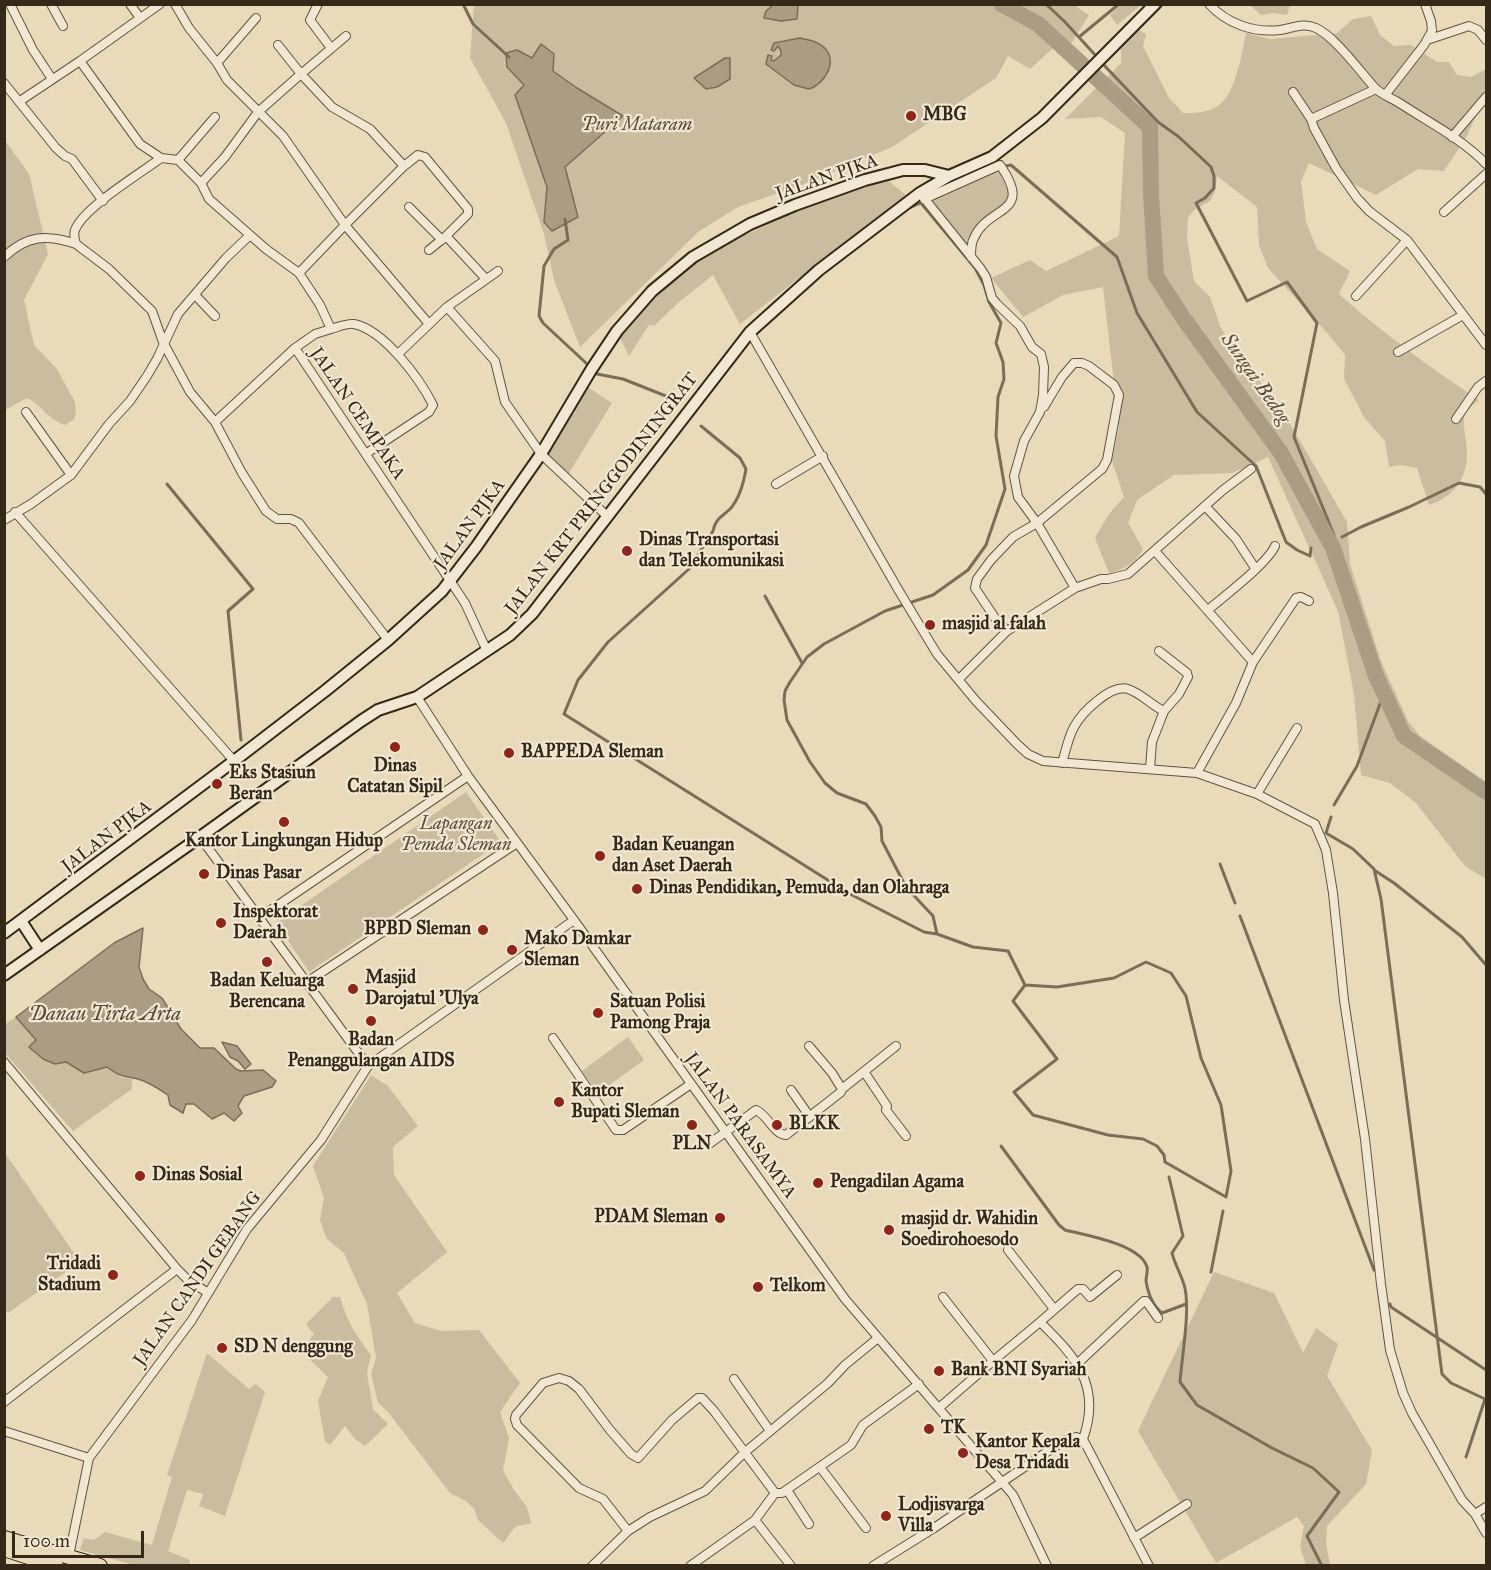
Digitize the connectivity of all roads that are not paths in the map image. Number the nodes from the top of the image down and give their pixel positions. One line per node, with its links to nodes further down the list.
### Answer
1 (10, 4): 21 (street)
2 (51, 4): 12 (street)
3 (130, 4): 10 (street)
4 (160, 4): 10 (street)
5 (175, 4): 19 (street)
6 (318, 4): 17 (street)
7 (1155, 4): 37 (main road, JALAN KRT PRINGGODININGRAT)
8 (1209, 4): 23 (street)
9 (1425, 4): 14 (street)
10 (140, 18): 18 (street)
11 (256, 18): 19 (street)
12 (63, 26)
13 (346, 36): 17 (street)
14 (1427, 40): 15 (street); 25 (street)
15 (1486, 40)
16 (278, 45): 20 (street)
17 (331, 48): 20 (street)
18 (80, 61): 21 (street); 32 (street)
19 (217, 63): 28 (street)
20 (301, 74): 28 (street); 35 (street)
21 (52, 79): 27 (street)
22 (4, 83): 27 (street)
23 (1376, 89): 25 (street); 30 (street)
24 (1293, 92): 30 (street)
25 (1386, 94): 31 (street)
26 (1486, 97): 31 (street)
27 (20, 101): 40 (street)
28 (258, 112): 38 (street); 43 (street)
29 (215, 117): 33 (street)
30 (1311, 119): 46 (street)
31 (1452, 136): 34 (street)
32 (162, 158): 33 (street); 40 (street)
33 (178, 160): 38 (street, JALAN CEMPAKA)
34 (1486, 164)
35 (404, 166): 43 (street); 45 (street)
36 (1486, 174): 42 (street)
37 (949, 176): 39 (main road, JALAN KRT PRINGGODININGRAT); 73 (main road, JALAN PJKA)
38 (201, 183): 44 (street, JALAN CEMPAKA)
39 (922, 196): 50 (street); 50 (street); 61 (main road, JALAN KRT PRINGGODININGRAT)
40 (103, 201): 47 (street)
41 (409, 207): 45 (street)
42 (1444, 212)
43 (345, 225): 52 (street); 59 (street)
44 (249, 235): 52 (street, JALAN CEMPAKA); 54 (street)
45 (444, 238): 48 (street); 53 (street)
46 (1407, 240): 55 (street); 57 (street)
47 (76, 244): 49 (street); 62 (street)
48 (429, 250)
49 (4, 256)
50 (971, 257): 69 (street)
51 (498, 271): 53 (street)
52 (299, 273): 60 (street, JALAN CEMPAKA)
53 (486, 279): 56 (street)
54 (195, 295): 58 (street); 62 (street)
55 (1356, 296)
56 (447, 307): 59 (street); 73 (street)
57 (1463, 315): 63 (street); 65 (street)
58 (215, 316)
59 (429, 324): 66 (street)
60 (331, 329): 64 (street, JALAN CEMPAKA); 66 (street)
61 (750, 332): 74 (street); 80 (main road, JALAN KRT PRINGGODININGRAT)
62 (164, 342): 71 (street); 76 (street)
63 (1486, 345)
64 (295, 348): 71 (street); 72 (street, JALAN CEMPAKA)
65 (1398, 352)
66 (398, 354): 72 (street)
67 (1486, 381): 70 (street)
68 (26, 412): 76 (street)
69 (1040, 412): 81 (street); 81 (street)
70 (1456, 419)
71 (215, 422): 90 (street)
72 (367, 453): 85 (street, JALAN CEMPAKA)
73 (542, 454): 80 (street); 85 (main road, JALAN PJKA)
74 (823, 456): 77 (street); 94 (street)
75 (1251, 469): 78 (street)
76 (71, 475): 79 (street)
77 (776, 484)
78 (1205, 506): 83 (street); 84 (street)
79 (8, 515): 98 (street)
80 (608, 517): 91 (main road, JALAN KRT PRINGGODININGRAT)
81 (1037, 523): 86 (street); 89 (street)
82 (1275, 546): 84 (street)
83 (1155, 551): 86 (street); 88 (street)
84 (1255, 568): 88 (street)
85 (450, 581): 90 (main road, JALAN PJKA); 91 (street, JALAN CEMPAKA)
86 (1075, 588): 89 (street)
87 (1309, 600): 93 (street)
88 (1208, 610): 93 (street)
89 (1007, 631): 94 (street)
90 (388, 640): 98 (main road, JALAN PJKA)
91 (487, 651): 95 (main road, JALAN KRT PRINGGODININGRAT)
92 (1159, 651): 96 (street)
93 (1253, 662): 101 (street)
94 (959, 679): 99 (street)
95 (417, 697): 102 (street, JALAN PARASAMYA); 104 (main road, JALAN KRT PRINGGODININGRAT)
96 (1164, 711): 99 (street); 100 (street)
97 (1297, 728): 103 (street)
98 (234, 761): 108 (main road, JALAN PJKA)
99 (1062, 763): 100 (street)
100 (1150, 770): 101 (street)
101 (1197, 773): 103 (street)
102 (468, 776): 105 (street, JALAN PARASAMYA); 106 (street)
103 (1257, 794): 152 (street)
104 (201, 837): 106 (street); 110 (main road, JALAN KRT PRINGGODININGRAT)
105 (517, 843): 107 (street, JALAN PARASAMYA); 112 (street)
106 (259, 918): 112 (street)
107 (574, 920): 117 (street, JALAN CANDI GEBANG); 119 (street, JALAN PARASAMYA)
108 (21, 921): 109 (main road, JALAN PJKA); 110 (main road)
109 (4, 933)
110 (40, 950): 111 (main road, JALAN KRT PRINGGODININGRAT)
111 (4, 975)
112 (307, 982): 117 (street)
113 (553, 1038): 119 (street)
114 (809, 1046): 120 (street)
115 (896, 1046): 118 (street)
116 (4, 1062): 127 (street)
117 (368, 1066): 129 (street, JALAN CANDI GEBANG)
118 (865, 1073): 120 (street); 124 (street)
119 (691, 1084): 123 (street, JALAN PARASAMYA)
120 (842, 1089): 122 (street)
121 (791, 1090): 122 (street)
122 (810, 1117): 123 (street)
123 (726, 1132): 125 (street); 134 (street, JALAN PARASAMYA)
124 (906, 1136)
125 (709, 1144)
126 (1008, 1250): 131 (street)
127 (177, 1269): 129 (street); 139 (street)
128 (1117, 1275): 131 (street)
129 (208, 1293): 145 (street, JALAN CANDI GEBANG)
130 (943, 1297): 135 (street)
131 (1054, 1309): 133 (street)
132 (1158, 1318): 136 (street)
133 (1040, 1322): 135 (street); 136 (street)
134 (878, 1338): 138 (street, JALAN PARASAMYA); 141 (street)
135 (993, 1361): 140 (street)
136 (1077, 1364): 143 (street)
137 (734, 1379): 141 (street)
138 (919, 1384): 140 (street, JALAN PARASAMYA); 146 (street)
139 (4, 1402)
140 (939, 1407): 147 (street, JALAN PARASAMYA)
141 (770, 1431): 144 (street)
142 (5, 1432): 145 (street)
143 (1083, 1439): 147 (street); 159 (street)
144 (744, 1454): 149 (street); 156 (street); 156 (street)
145 (88, 1458): 161 (street, JALAN CANDI GEBANG)
146 (820, 1467): 148 (street); 155 (street)
147 (1003, 1481): 167 (street); 168 (street, JALAN PARASAMYA)
148 (787, 1490): 149 (street); 154 (street)
149 (775, 1493): 153 (street)
150 (1187, 1504): 159 (street)
151 (1486, 1507): 152 (street)
152 (1475, 1514): 157 (street)
153 (755, 1520): 165 (street); 166 (street)
154 (809, 1524)
155 (866, 1528)
156 (628, 1531): 164 (street)
157 (1486, 1533)
158 (4, 1538): 161 (highway)
159 (1134, 1538): 169 (street)
160 (4, 1549): 162 (highway)
161 (69, 1556): 163 (highway)
162 (54, 1565)
163 (100, 1566)
164 (592, 1566)
165 (690, 1566)
166 (791, 1566)
167 (873, 1566)
168 (1047, 1566)
169 (1149, 1566)

